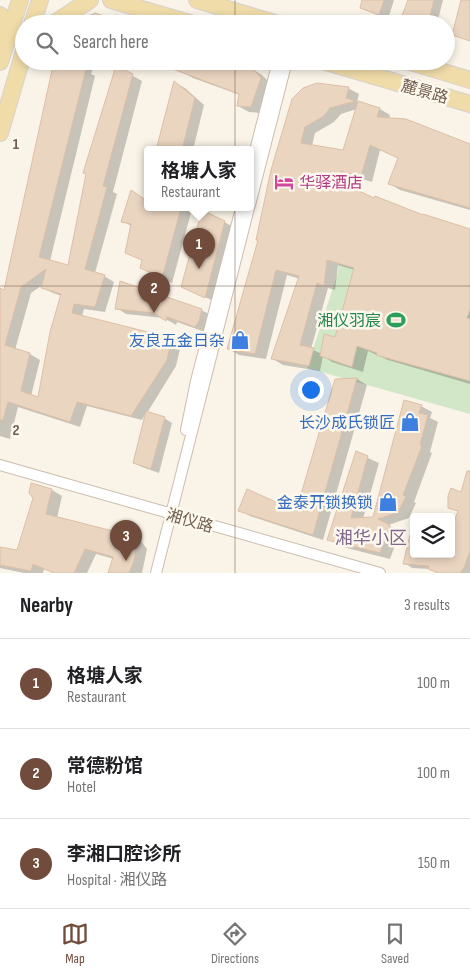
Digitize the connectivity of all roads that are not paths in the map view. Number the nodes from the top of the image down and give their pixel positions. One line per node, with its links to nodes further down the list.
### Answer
1 (20, 0): 7 (main road)
2 (40, 0): 8 (main road)
3 (90, 0): 9 (main road)
4 (111, 0): 10 (main road)
5 (197, 0): 11 (main road)
6 (0, 15): 13 (main road)
7 (15, 15)
8 (35, 15)
9 (67, 15)
10 (162, 15)
11 (248, 15)
12 (15, 16): 13 (main road)
13 (7, 41): 14 (main road)
14 (0, 62)
15 (18, 70): 22 (main road)
16 (276, 70): 23 (street)
17 (285, 70): 24 (street)
18 (354, 70): 21 (main road, 麓景路)
19 (437, 70): 20 (main road, 麓景路)
20 (470, 80)
21 (470, 104)
22 (0, 133)
23 (254, 154)
24 (254, 190)
25 (240, 211): 28 (street)
26 (249, 211): 28 (street)
27 (0, 465): 28 (street, 湘仪路)
28 (169, 514): 29 (street); 30 (street, 湘仪路)
29 (154, 573)
30 (380, 573)

